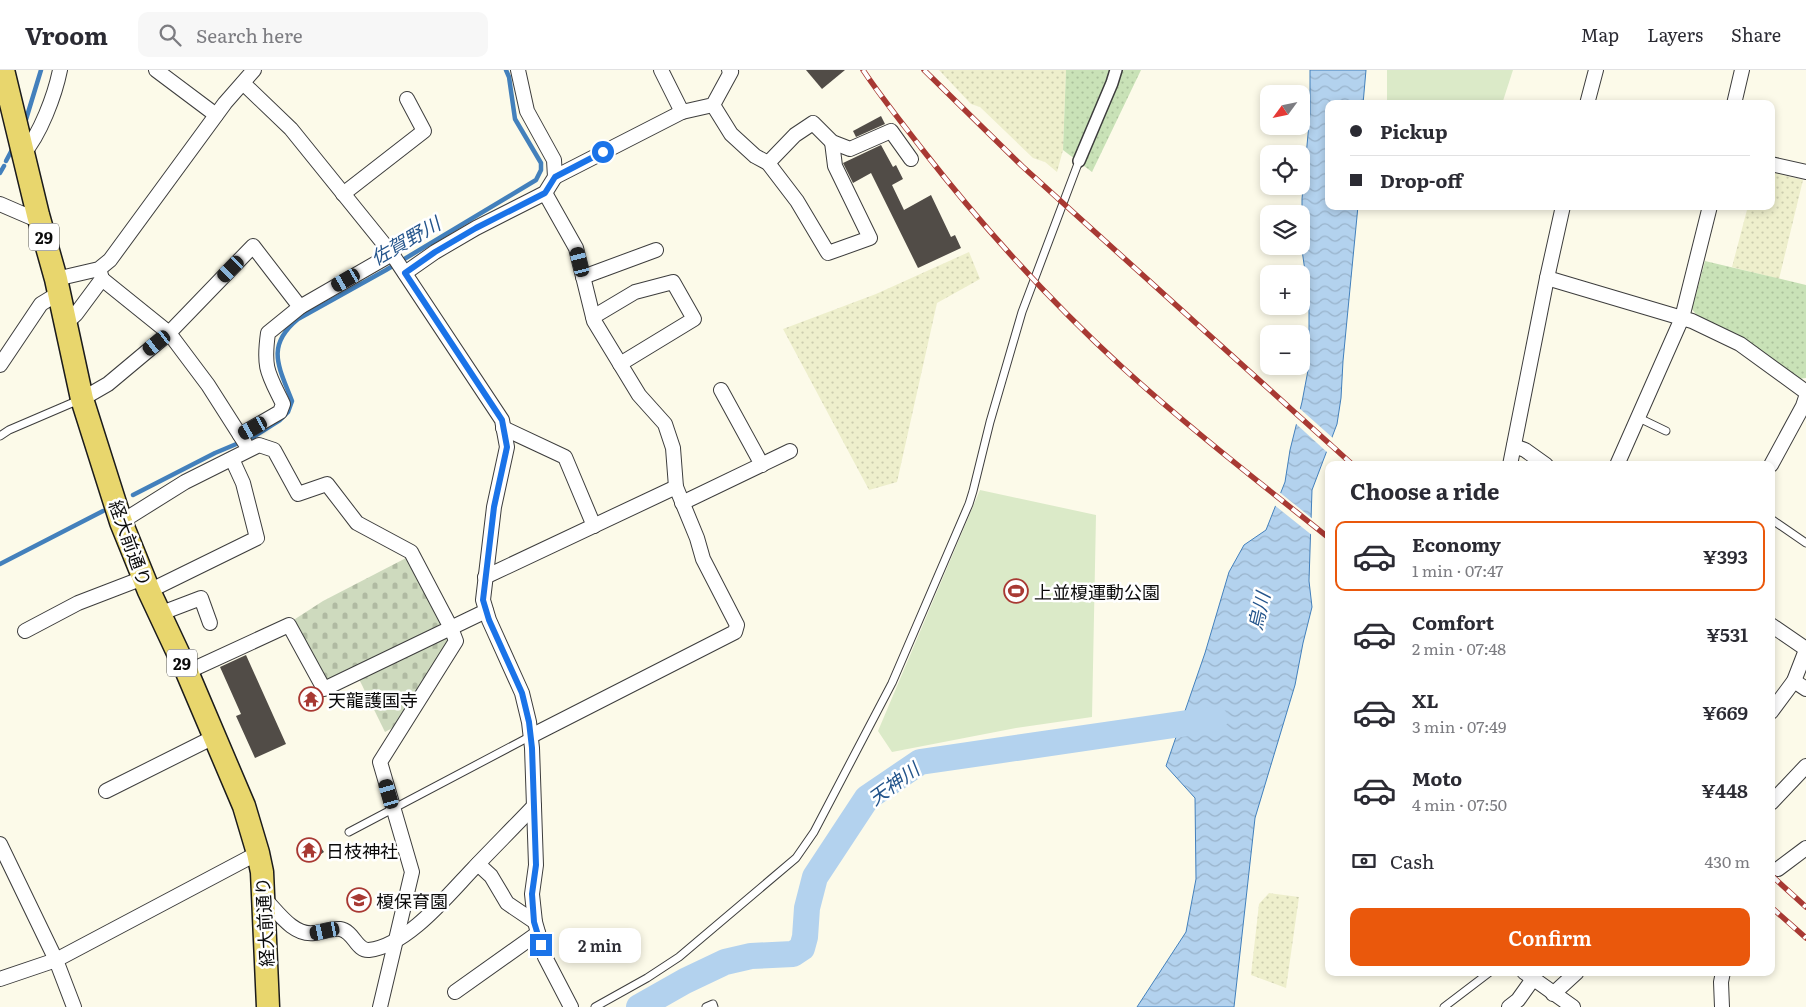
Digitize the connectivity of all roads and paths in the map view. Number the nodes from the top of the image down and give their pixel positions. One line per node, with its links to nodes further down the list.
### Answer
1 (3, 70): 17 (main road, 経大前通り / 29)
2 (60, 70): 20 (street)
3 (156, 70): 18 (street)
4 (254, 70): 11 (street)
5 (518, 70): 26 (street)
6 (662, 70): 16 (street)
7 (1116, 70): 22 (street)
8 (1596, 70): 13 (street)
9 (1742, 70): 14 (street)
10 (731, 71): 15 (street)
11 (243, 83): 18 (street); 28 (street)
12 (407, 99): 28 (street)
13 (1588, 100)
14 (1735, 100)
15 (713, 105): 16 (street); 23 (street)
16 (682, 112): 26 (street)
17 (9, 115): 20 (main road, 経大前通り / 29)
18 (216, 115): 35 (street)
19 (832, 142): 21 (street); 23 (street); 23 (street)
20 (23, 152): 32 (main road, 経大前通り / 29)
21 (911, 159)
22 (1079, 162): 110 (lane)
23 (768, 164)
24 (1775, 165): 25 (street)
25 (1806, 172)
26 (555, 177): 27 (street)
27 (545, 193): 34 (street); 36 (street)
28 (343, 194): 34 (street)
29 (0, 204): 32 (street)
30 (1562, 210): 37 (street)
31 (1709, 210): 41 (street)
32 (38, 215): 38 (main road, 経大前通り / 29)
33 (656, 250): 36 (street)
34 (398, 264): 39 (street); 51 (street)
35 (101, 274): 38 (street); 42 (street); 43 (street)
36 (583, 277): 40 (street)
37 (1547, 278): 41 (street); 55 (street)
38 (57, 286): 42 (main road, 経大前通り / 29); 45 (street)
39 (300, 307): 43 (street); 54 (street)
40 (593, 317): 44 (street); 44 (street)
41 (1682, 318): 47 (street); 50 (street)
42 (65, 324): 49 (main road, 経大前通り / 29)
43 (168, 333): 49 (street); 54 (street)
44 (620, 364): 63 (street)
45 (0, 365)
46 (721, 390): 62 (street)
47 (1806, 392)
48 (1806, 398): 61 (street)
49 (82, 399): 53 (lane); 65 (main road, 経大前通り / 29)
50 (1639, 418): 52 (lane); 60 (street)
51 (503, 428): 67 (street); 69 (street)
52 (1666, 431)
53 (0, 436)
54 (245, 442): 57 (street); 74 (street)
55 (1514, 446): 58 (street); 59 (street)
56 (790, 451): 62 (street)
57 (232, 459): 65 (street); 70 (street)
58 (1511, 461)
59 (1540, 461)
60 (1619, 461)
61 (1773, 461)
62 (762, 465): 64 (street)
63 (676, 487): 64 (street); 67 (street)
64 (682, 503): 82 (street)
65 (122, 522): 70 (main road, 経大前通り / 29)
66 (1775, 522): 68 (lane)
67 (594, 526): 69 (street)
68 (1806, 544)
69 (485, 577): 71 (street)
70 (146, 585): 72 (main road, 経大前通り / 29); 76 (street)
71 (486, 610): 74 (street); 82 (street)
72 (160, 614): 73 (street); 78 (main road, 経大前通り / 29)
73 (210, 624)
74 (452, 628): 78 (street); 88 (street)
75 (1775, 628): 77 (street)
76 (26, 631)
77 (1806, 649): 79 (street)
78 (187, 672): 83 (main road, 経大前通り / 29)
79 (1794, 681): 80 (street); 81 (street)
80 (1806, 689)
81 (1776, 695)
82 (531, 736): 87 (street); 88 (lane)
83 (214, 737): 85 (street); 92 (main road, 経大前通り / 29)
84 (1806, 766): 86 (street)
85 (106, 791)
86 (1775, 799)
87 (534, 806): 93 (street); 96 (street)
88 (393, 809): 89 (lane); 97 (street)
89 (349, 832)
90 (0, 844): 98 (street)
91 (1806, 848): 94 (street)
92 (258, 853): 95 (main road, 経大前通り / 29); 98 (street)
93 (478, 864): 96 (street); 97 (street)
94 (1778, 868)
95 (264, 897): 97 (street); 107 (main road, 経大前通り / 29)
96 (536, 927): 104 (street); 109 (street)
97 (398, 939): 108 (street)
98 (56, 960): 103 (street); 106 (street)
99 (1485, 976): 113 (lane)
100 (1529, 976): 105 (street); 114 (street)
101 (1573, 976): 105 (street)
102 (1722, 976): 116 (street)
103 (0, 979)
104 (455, 992)
105 (1553, 994): 115 (street)
106 (74, 1007)
107 (268, 1007)
108 (380, 1007)
109 (571, 1007)
110 (595, 1007)
111 (706, 1007): 112 (lane)
112 (714, 1007)
113 (1444, 1007)
114 (1509, 1007)
115 (1573, 1007)
116 (1722, 1007)

